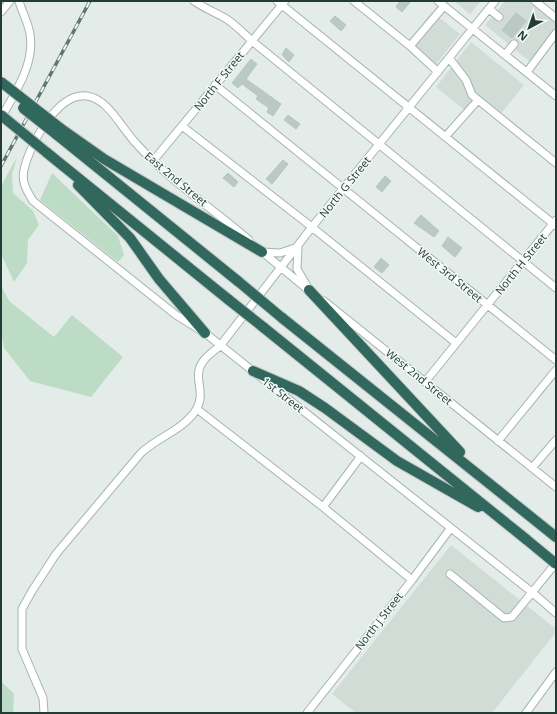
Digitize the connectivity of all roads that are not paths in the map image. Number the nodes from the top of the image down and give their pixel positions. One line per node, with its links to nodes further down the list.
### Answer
1 (10, 1): 10 (street)
2 (19, 1): 28 (street)
3 (194, 1): 15 (street)
4 (354, 1): 17 (street)
5 (495, 1): 9 (street, North G Street)
6 (535, 1): 12 (street)
7 (281, 2): 15 (street, North F Street); 27 (street)
8 (441, 3): 13 (street); 17 (street)
9 (489, 9): 11 (street); 13 (street, North G Street)
10 (1, 12)
11 (499, 17)
12 (556, 18)
13 (473, 29): 18 (street); 19 (street, North G Street)
14 (556, 33): 21 (street)
15 (252, 41): 23 (street, North F Street); 32 (street)
16 (514, 44): 18 (street)
17 (410, 46): 20 (street)
18 (505, 55): 21 (street)
19 (450, 58): 20 (street, North G Street); 26 (street)
20 (438, 72): 27 (street, North G Street)
21 (526, 72): 25 (street)
22 (1, 82): 30 (highway, bridge)
23 (215, 85): 29 (street, North F Street); 37 (street, West 3rd Street)
24 (1, 90): 30 (highway, bridge)
25 (556, 96)
26 (478, 100): 31 (street); 35 (street)
27 (410, 107): 31 (street); 32 (street, North G Street)
28 (1, 116): 33 (highway, bridge)
29 (182, 126): 34 (street, North F Street); 39 (street)
30 (58, 131): 41 (highway); 60 (highway, bridge)
31 (446, 136): 38 (street)
32 (379, 145): 37 (street, North G Street); 42 (street)
33 (57, 161): 47 (highway); 62 (highway, bridge)
34 (153, 161): 36 (street, East 2nd Street); 41 (street, East 2nd Street)
35 (556, 163)
36 (24, 170): 47 (street, 1st Street)
37 (344, 189): 39 (street, North G Street); 46 (street, West 3rd Street)
38 (555, 223): 42 (street, North H Street)
39 (312, 228): 40 (street, North G Street); 48 (street)
40 (298, 247): 41 (street); 43 (street, North G Street); 45 (street)
41 (262, 252): 43 (street, East 2nd Street)
42 (523, 261): 44 (street); 46 (street, North H Street)
43 (282, 268): 45 (street, West 2nd Street); 49 (street, North G Street)
44 (556, 288)
45 (309, 290): 53 (street, West 2nd Street); 60 (highway)
46 (488, 306): 48 (street, North H Street); 50 (street, West 3rd Street)
47 (205, 333): 49 (street, 1st Street)
48 (456, 343): 53 (street, North H Street)
49 (220, 346): 52 (street, 1st Street); 54 (street, North G Street)
50 (556, 360)
51 (556, 370): 56 (street)
52 (253, 371): 57 (street, 1st Street); 62 (highway)
53 (425, 382): 56 (street, West 2nd Street)
54 (197, 409): 61 (street); 71 (street)
55 (556, 440): 58 (street)
56 (498, 441): 58 (street, West 2nd Street)
57 (360, 456): 61 (street); 63 (street, 1st Street)
58 (532, 468): 59 (street, West 2nd Street)
59 (556, 487)
60 (497, 489): 64 (highway)
61 (323, 507): 67 (street)
62 (502, 521): 65 (highway, bridge)
63 (450, 529): 67 (street, North J Street); 68 (street, 1st Street)
64 (556, 538)
65 (556, 564): 68 (street)
66 (450, 574): 68 (street)
67 (412, 580): 72 (street, North J Street)
68 (533, 593): 69 (street, 1st Street)
69 (556, 613)
70 (556, 672): 73 (street)
71 (44, 713)
72 (307, 713)
73 (526, 713)

